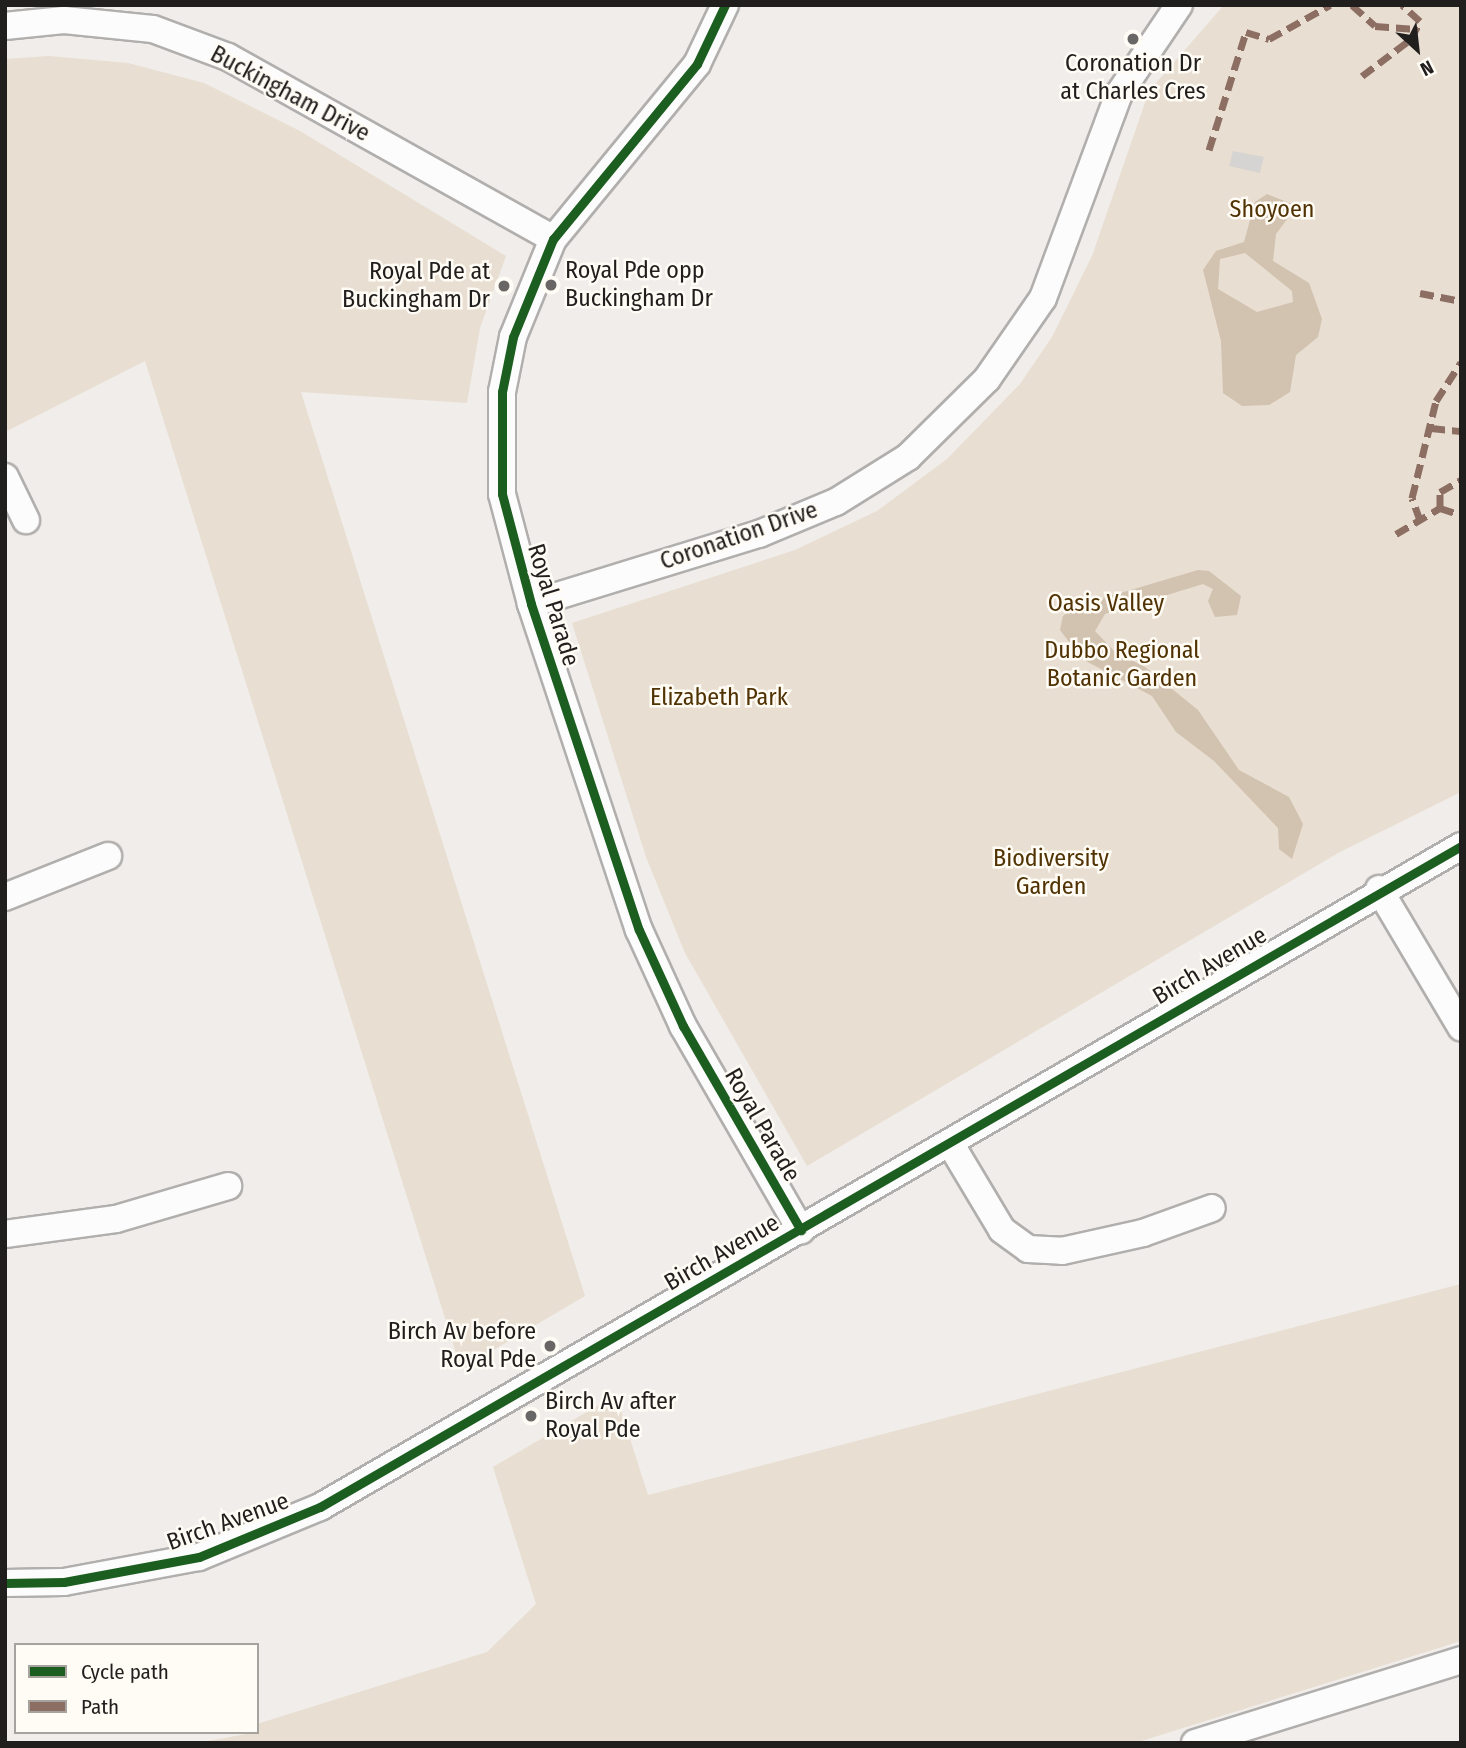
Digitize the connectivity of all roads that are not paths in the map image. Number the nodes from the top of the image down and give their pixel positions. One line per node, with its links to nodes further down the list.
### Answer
1 (725, 5): 4 (street, Royal Parade)
2 (1179, 5): 7 (street, Coronation Drive)
3 (5, 26): 4 (street, Buckingham Drive)
4 (553, 239): 7 (street, Royal Parade)
5 (5, 477): 6 (street)
6 (26, 520)
7 (531, 604): 16 (street, Royal Parade)
8 (1461, 846): 10 (street, Birch Avenue)
9 (108, 856): 11 (street)
10 (1379, 889): 12 (street); 13 (street, Birch Avenue)
11 (5, 897)
12 (1461, 1027)
13 (950, 1143): 15 (street); 16 (street, Birch Avenue)
14 (228, 1186): 17 (street)
15 (1212, 1208)
16 (801, 1230): 18 (street, Birch Avenue)
17 (5, 1234)
18 (5, 1583)
19 (1461, 1660): 20 (street)
20 (1195, 1743)

